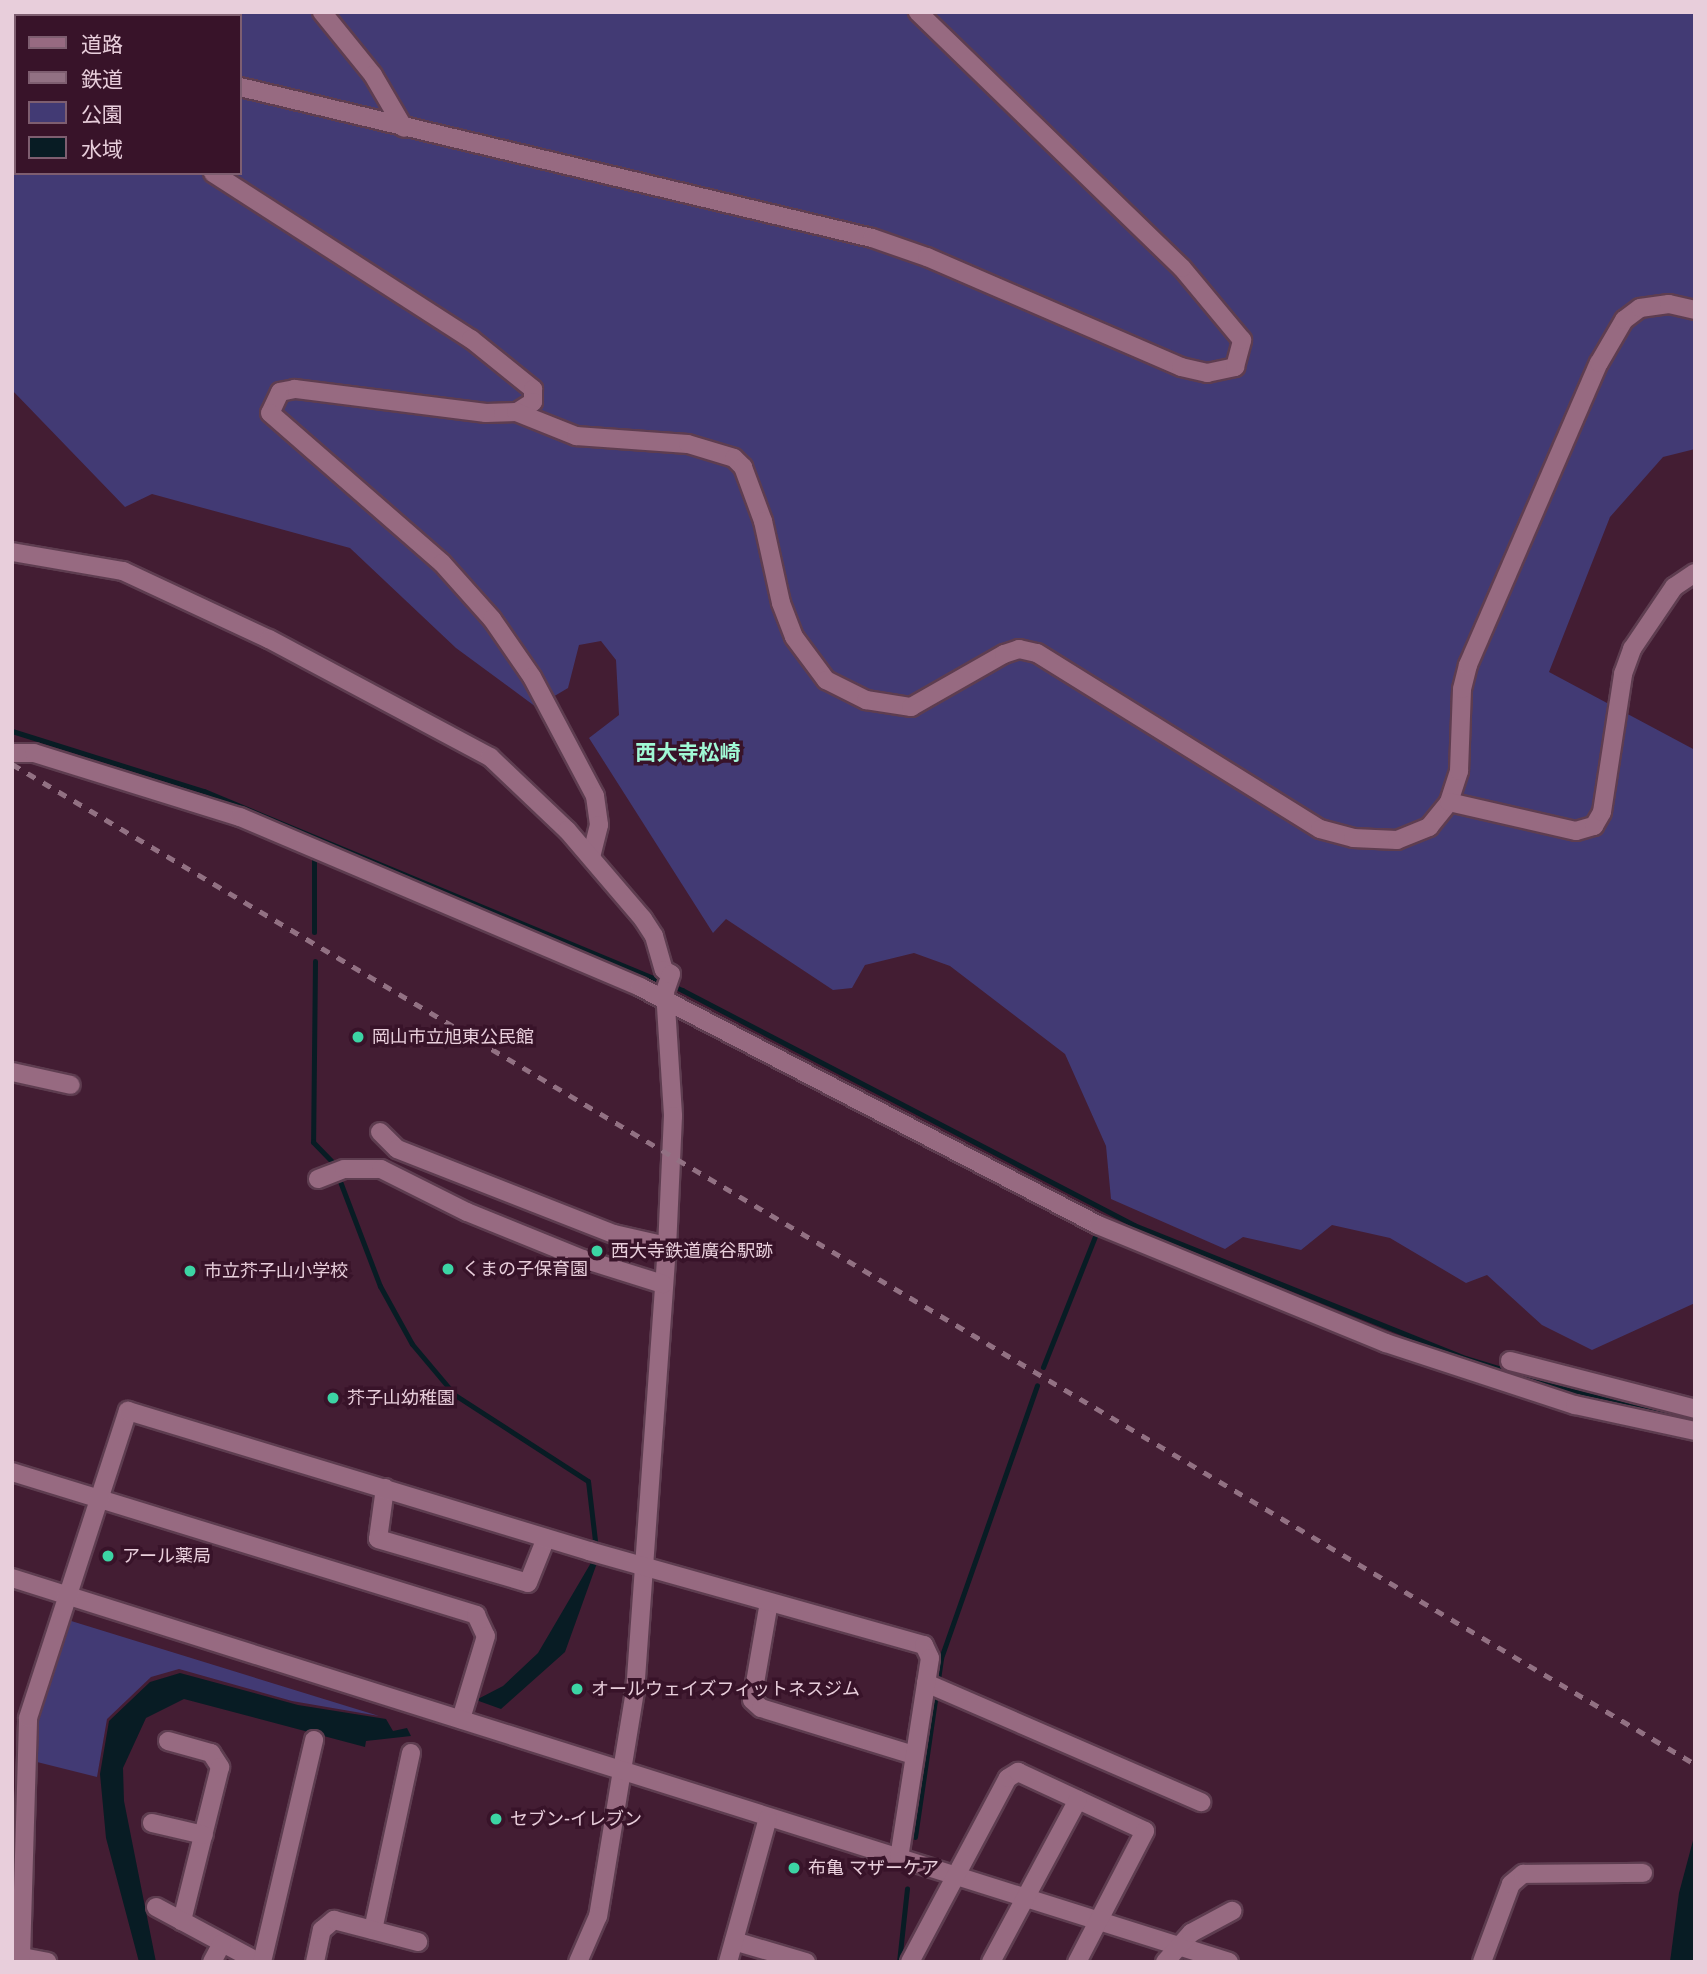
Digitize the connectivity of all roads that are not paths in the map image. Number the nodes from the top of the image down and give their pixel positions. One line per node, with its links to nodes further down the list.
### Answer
1 (322, 12): 4 (street)
2 (918, 12): 4 (street)
3 (242, 88): 4 (street)
4 (404, 128)
5 (216, 175): 7 (street)
6 (1695, 310): 11 (street)
7 (516, 412): 11 (street); 12 (street)
8 (12, 552): 12 (street)
9 (1695, 573): 11 (street)
10 (12, 752): 13 (street)
11 (1449, 802)
12 (591, 857): 13 (street)
13 (667, 989): 18 (street); 22 (street)
14 (12, 1072): 15 (street)
15 (71, 1085)
16 (380, 1132): 18 (street)
17 (331, 1174): 19 (street)
18 (667, 1246): 19 (street)
19 (663, 1284): 27 (street)
20 (1510, 1361): 21 (street)
21 (1695, 1409)
22 (1695, 1430)
23 (12, 1472): 25 (street)
24 (385, 1488): 25 (street); 26 (street); 26 (street)
25 (98, 1500): 29 (street); 33 (street)
26 (546, 1538): 27 (street)
27 (646, 1567): 30 (street); 38 (street)
28 (12, 1578): 29 (street)
29 (68, 1596): 32 (street); 33 (street)
30 (769, 1602): 31 (street); 37 (street)
31 (933, 1684): 37 (street); 40 (street)
32 (20, 1716): 43 (street)
33 (461, 1719): 38 (street)
34 (314, 1740): 61 (street)
35 (168, 1741): 44 (street)
36 (411, 1753): 53 (street)
37 (914, 1755): 45 (street)
38 (622, 1772): 41 (street); 63 (street)
39 (1078, 1800): 47 (street); 48 (street); 52 (street)
40 (1201, 1802)
41 (768, 1818): 45 (street); 54 (street)
42 (152, 1823): 44 (street)
43 (18, 1828): 58 (street)
44 (204, 1835): 51 (street)
45 (899, 1858): 47 (street)
46 (1643, 1873): 71 (street)
47 (954, 1876): 48 (street); 66 (street)
48 (1026, 1898): 52 (street); 67 (street)
49 (156, 1908): 51 (street)
50 (1232, 1911): 57 (street)
51 (182, 1921): 56 (street)
52 (1098, 1921): 57 (street); 68 (street)
53 (373, 1930): 55 (street); 62 (street)
54 (734, 1941): 64 (street); 65 (street)
55 (418, 1942)
56 (222, 1943): 60 (street); 61 (street)
57 (1179, 1946): 69 (street); 70 (street)
58 (17, 1956): 59 (street)
59 (47, 1962)
60 (212, 1962)
61 (260, 1962)
62 (315, 1962)
63 (578, 1962)
64 (728, 1962)
65 (806, 1962)
66 (910, 1962)
67 (991, 1962)
68 (1077, 1962)
69 (1165, 1962)
70 (1229, 1962)
71 (1482, 1962)

